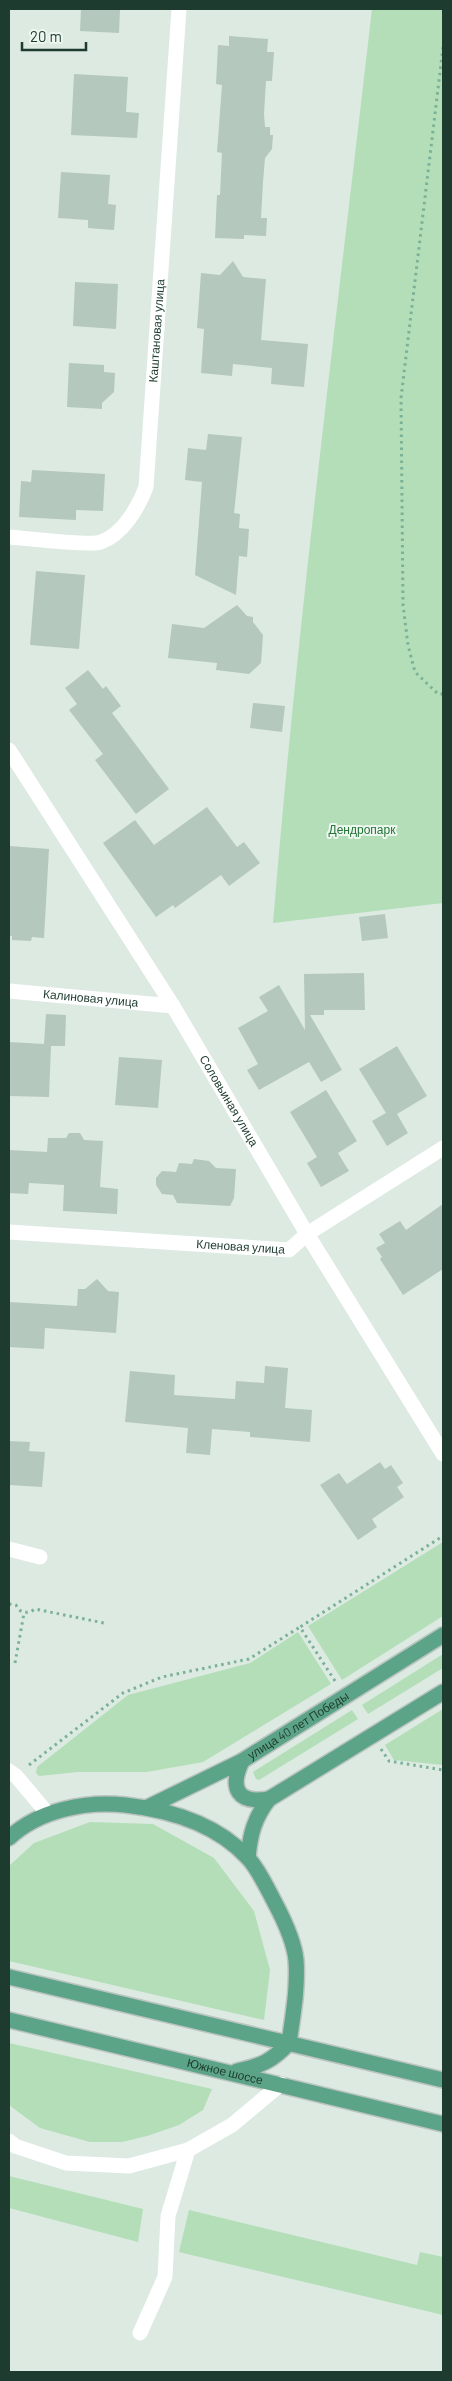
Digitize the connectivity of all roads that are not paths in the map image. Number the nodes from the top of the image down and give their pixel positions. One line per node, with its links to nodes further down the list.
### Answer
1 (179, 9): 2 (street, Каштановая улица)
2 (9, 537)
3 (9, 750): 5 (street, Соловьиная улица)
4 (9, 991): 5 (street, Калиновая улица)
5 (173, 1006): 8 (street, Соловьиная улица)
6 (443, 1148): 8 (street, Кленовая улица)
7 (9, 1232): 8 (street, Кленовая улица)
8 (307, 1234): 9 (street, Соловьиная улица)
9 (443, 1454)
10 (9, 1549): 11 (street)
11 (40, 1557)
12 (443, 1635): 14 (main road, улица 40 лет Победы)
13 (443, 1692): 16 (main road)
14 (242, 1761): 16 (main road); 17 (main road, улица 40 лет Победы)
15 (12, 1774): 18 (street)
16 (269, 1799): 20 (main road)
17 (148, 1807): 18 (main road); 20 (main road)
18 (48, 1814): 19 (main road)
19 (9, 1838)
20 (248, 1858): 23 (main road)
21 (9, 1976): 23 (main road)
22 (9, 2020): 24 (main road, Южное шоссе)
23 (289, 2043): 24 (main road); 25 (main road)
24 (230, 2072): 26 (main road, Южное шоссе)
25 (443, 2080)
26 (280, 2084): 27 (main road, Южное шоссе); 29 (street)
27 (443, 2124)
28 (9, 2141): 29 (street)
29 (188, 2150): 30 (street)
30 (140, 2333)

